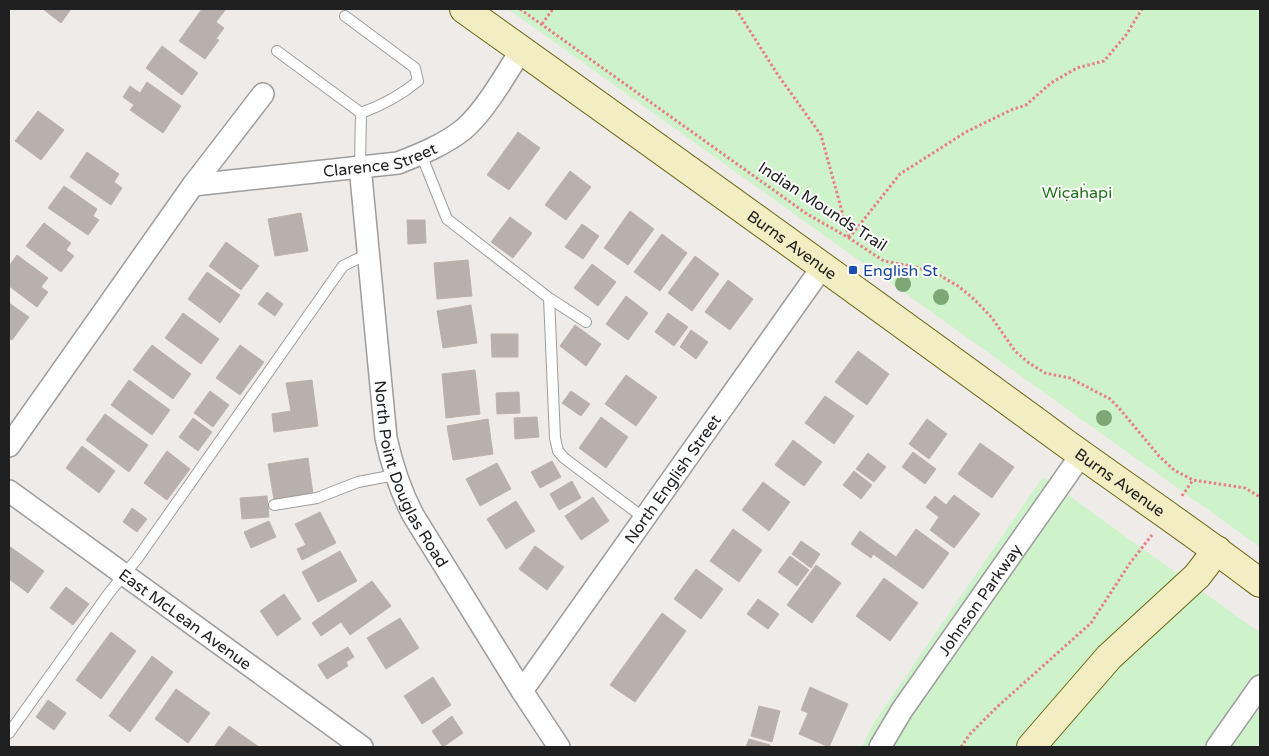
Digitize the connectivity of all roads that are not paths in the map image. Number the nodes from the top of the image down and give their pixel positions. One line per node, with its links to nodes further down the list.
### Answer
1 (464, 9): 3 (street, Burns Avenue)
2 (344, 16): 6 (lane)
3 (521, 50): 7 (street, Clarence Street); 11 (street, Burns Avenue)
4 (277, 51): 6 (lane)
5 (263, 94): 9 (street)
6 (361, 113): 8 (lane)
7 (421, 154): 8 (street, Clarence Street); 12 (lane)
8 (360, 166): 9 (street, Clarence Street); 10 (street, North Point Douglas Road)
9 (193, 185): 14 (street)
10 (369, 253): 16 (street, North Point Douglas Road); 21 (lane)
11 (823, 266): 15 (street, Burns Avenue); 19 (street, North English Street)
12 (549, 298): 13 (lane); 19 (lane)
13 (586, 322)
14 (9, 446)
15 (1081, 455): 20 (street, Burns Avenue); 28 (street, Johnson Parkway)
16 (395, 475): 18 (lane); 24 (street, North Point Douglas Road)
17 (9, 491): 21 (street, East McLean Avenue)
18 (274, 505)
19 (644, 518): 24 (street, North English Street)
20 (1217, 550): 22 (street, Burns Avenue); 29 (street)
21 (124, 575): 25 (lane); 26 (street, East McLean Avenue)
22 (1260, 583)
23 (1260, 686): 30 (street)
24 (522, 691): 27 (street, North Point Douglas Road)
25 (9, 733)
26 (362, 747)
27 (559, 747)
28 (880, 747)
29 (1031, 747)
30 (1217, 747)

